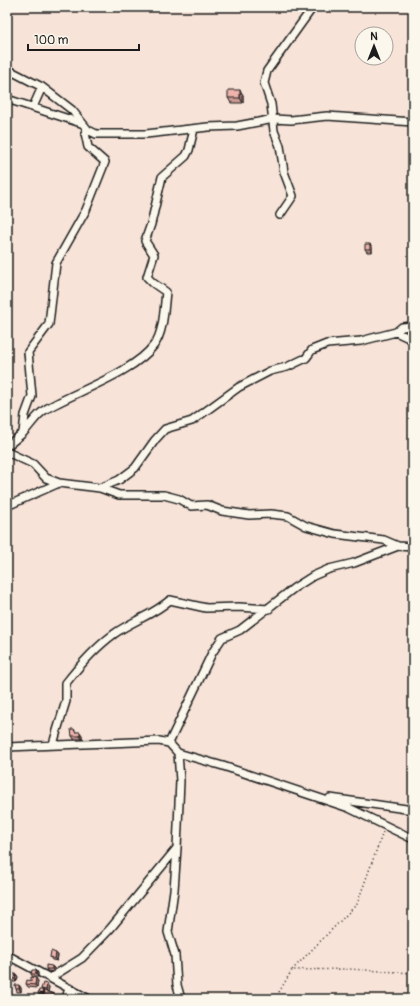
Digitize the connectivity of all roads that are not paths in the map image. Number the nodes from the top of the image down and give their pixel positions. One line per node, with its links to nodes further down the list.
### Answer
1 (313, 7): 6 (street)
2 (7, 70): 3 (street)
3 (42, 87): 5 (street); 8 (street)
4 (7, 99): 5 (street)
5 (32, 108): 8 (street)
6 (274, 119): 7 (street); 9 (street); 11 (street)
7 (413, 122)
8 (82, 123): 10 (street)
9 (194, 129): 10 (street); 15 (street)
10 (88, 130): 15 (street)
11 (280, 215)
12 (413, 326): 13 (street)
13 (396, 332): 14 (street); 19 (street)
14 (413, 340)
15 (23, 433): 16 (street)
16 (7, 446)
17 (7, 452): 18 (street)
18 (59, 483): 19 (street); 20 (street)
19 (100, 488): 21 (street)
20 (7, 506)
21 (398, 546): 22 (street); 23 (street)
22 (413, 547)
23 (269, 609): 24 (street); 25 (street)
24 (169, 743): 25 (street); 27 (street)
25 (53, 744): 26 (street)
26 (7, 746)
27 (178, 753): 28 (street); 31 (street)
28 (312, 795): 29 (street); 30 (street)
29 (413, 810)
30 (413, 839)
31 (177, 848): 33 (street); 37 (street)
32 (7, 956): 33 (street)
33 (50, 978): 34 (street)
34 (69, 988): 35 (street); 36 (street)
35 (66, 999)
36 (89, 999)
37 (181, 999)

